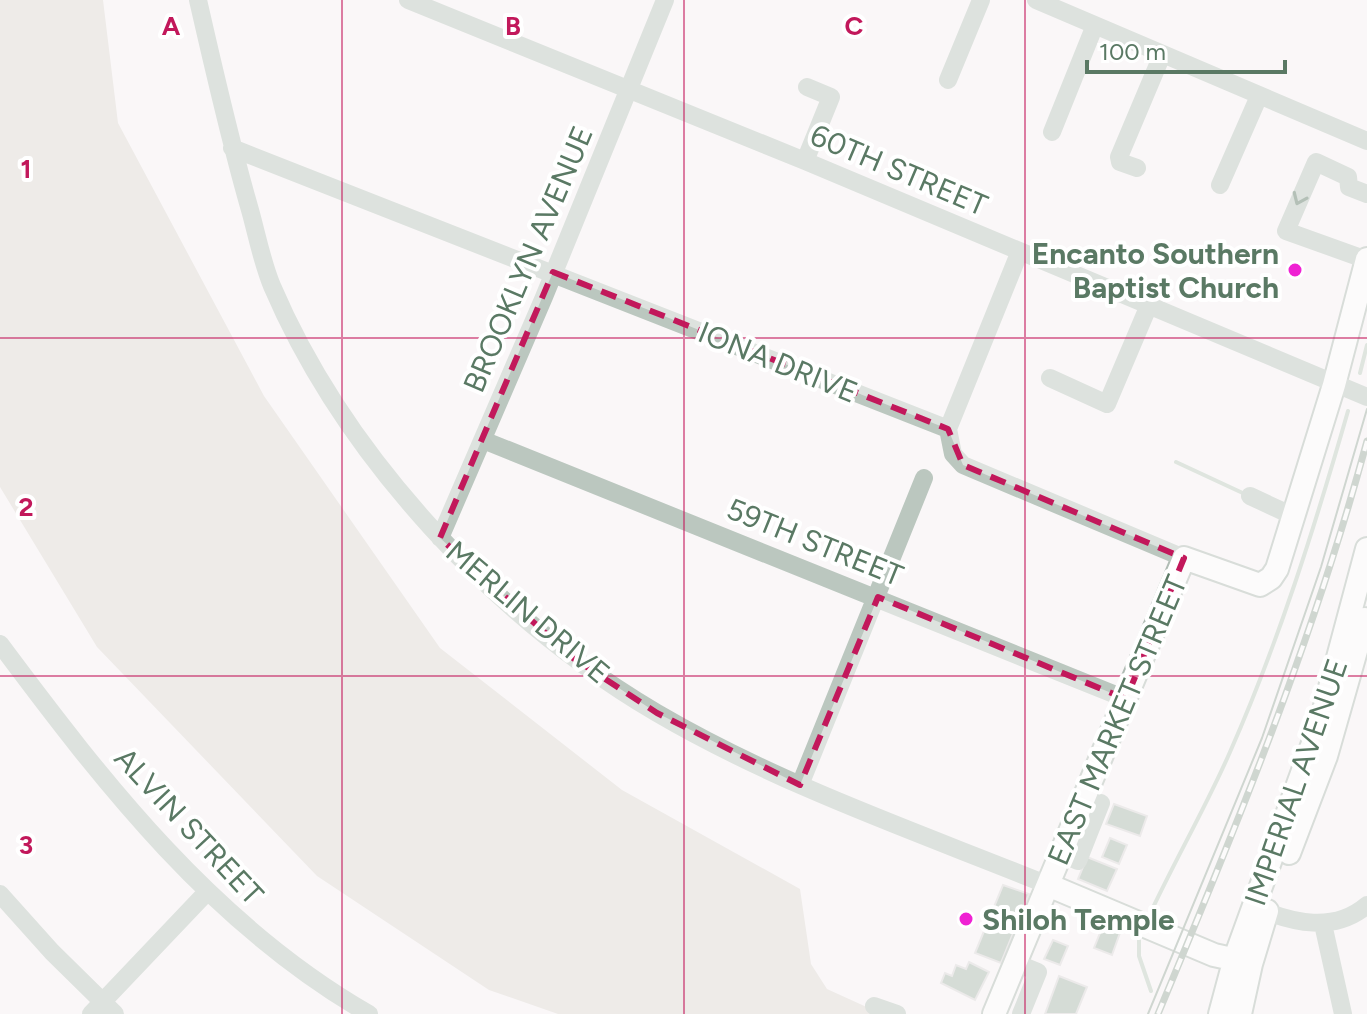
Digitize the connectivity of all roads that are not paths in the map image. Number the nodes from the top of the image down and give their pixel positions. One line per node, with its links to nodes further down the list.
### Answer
1 (198, 0): 14 (street, MERLIN DRIVE)
2 (408, 0): 10 (street, 60TH STREET)
3 (665, 0): 10 (street, BROOKLYN AVENUE)
4 (981, 0): 8 (street)
5 (1036, 0): 6 (street)
6 (1095, 25): 7 (street); 12 (street)
7 (1162, 55): 11 (street); 16 (street)
8 (948, 80)
9 (807, 87): 15 (street)
10 (628, 91): 15 (street, 60TH STREET); 21 (street, BROOKLYN AVENUE)
11 (1259, 96): 13 (street); 17 (street)
12 (1052, 132)
13 (1367, 141)
14 (232, 148): 21 (street, IONA DRIVE); 31 (street, MERLIN DRIVE)
15 (805, 161): 19 (street, 60TH STREET)
16 (1137, 168)
17 (1220, 185)
18 (1367, 194): 20 (street, one-way to 20)
19 (1020, 251): 22 (street, 60TH STREET); 26 (street)
20 (1367, 259): 24 (main road)
21 (553, 272): 26 (street, IONA DRIVE); 27 (street, BROOKLYN AVENUE)
22 (1149, 305): 23 (street); 24 (street, 60TH STREET)
23 (1050, 378)
24 (1334, 385): 25 (street, 60TH STREET); 30 (main road)
25 (1367, 397)
26 (948, 429): 33 (street)
27 (483, 440): 31 (street, BROOKLYN AVENUE); 34 (street, 59TH STREET)
28 (924, 478): 34 (street)
29 (1250, 496): 30 (street)
30 (1293, 516): 33 (main road)
31 (440, 538): 38 (street, MERLIN DRIVE)
32 (1367, 549): 45 (main road, IMPERIAL AVENUE)
33 (1184, 558): 37 (main road, EAST MARKET STREET)
34 (878, 597): 37 (street, 59TH STREET); 38 (street)
35 (1367, 613): 45 (main road, IMPERIAL AVENUE)
36 (0, 644): 42 (street, ALVIN STREET)
37 (1126, 699): 40 (main road, EAST MARKET STREET)
38 (800, 785): 41 (street, MERLIN DRIVE)
39 (1101, 803): 40 (street)
40 (1081, 829): 41 (main road, EAST MARKET STREET)
41 (1048, 885): 47 (main road, MERLIN DRIVE); 48 (main road, EAST MARKET STREET)
42 (206, 893): 50 (street); 51 (street, ALVIN STREET)
43 (0, 894): 50 (street)
44 (1367, 905): 46 (street)
45 (1260, 909): 46 (street); 47 (main road, IMPERIAL AVENUE)
46 (1323, 924): 57 (street)
47 (1243, 961): 55 (main road, IMPERIAL AVENUE); 56 (main road, IMPERIAL AVENUE)
48 (1016, 963): 53 (main road, EAST MARKET STREET); 54 (street)
49 (874, 1006): 52 (street)
50 (103, 1010)
51 (369, 1014)
52 (897, 1014)
53 (994, 1014)
54 (1021, 1014)
55 (1220, 1014)
56 (1240, 1014)
57 (1343, 1014)

